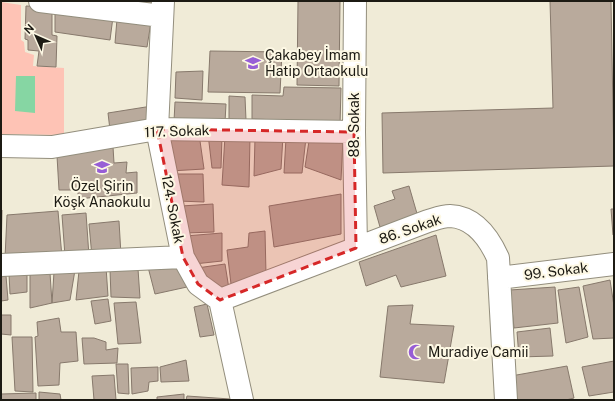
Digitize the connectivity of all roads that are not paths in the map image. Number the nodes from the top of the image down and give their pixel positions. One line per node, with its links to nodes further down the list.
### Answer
1 (40, 1): 3 (street)
2 (356, 1): 5 (street, 88. Sokak)
3 (163, 8): 4 (street, 124. Sokak)
4 (157, 129): 5 (street, 117. Sokak); 6 (street, 117. Sokak); 8 (street, 124. Sokak)
5 (354, 132): 7 (street, 88. Sokak)
6 (1, 146)
7 (356, 248): 11 (street, 86. Sokak); 12 (street, 86. Sokak)
8 (183, 257): 10 (street); 12 (street, 124. Sokak)
9 (614, 264): 11 (street, 99. Sokak)
10 (1, 265)
11 (499, 278): 14 (street, 86. Sokak)
12 (220, 300): 13 (street)
13 (242, 400)
14 (506, 400)

